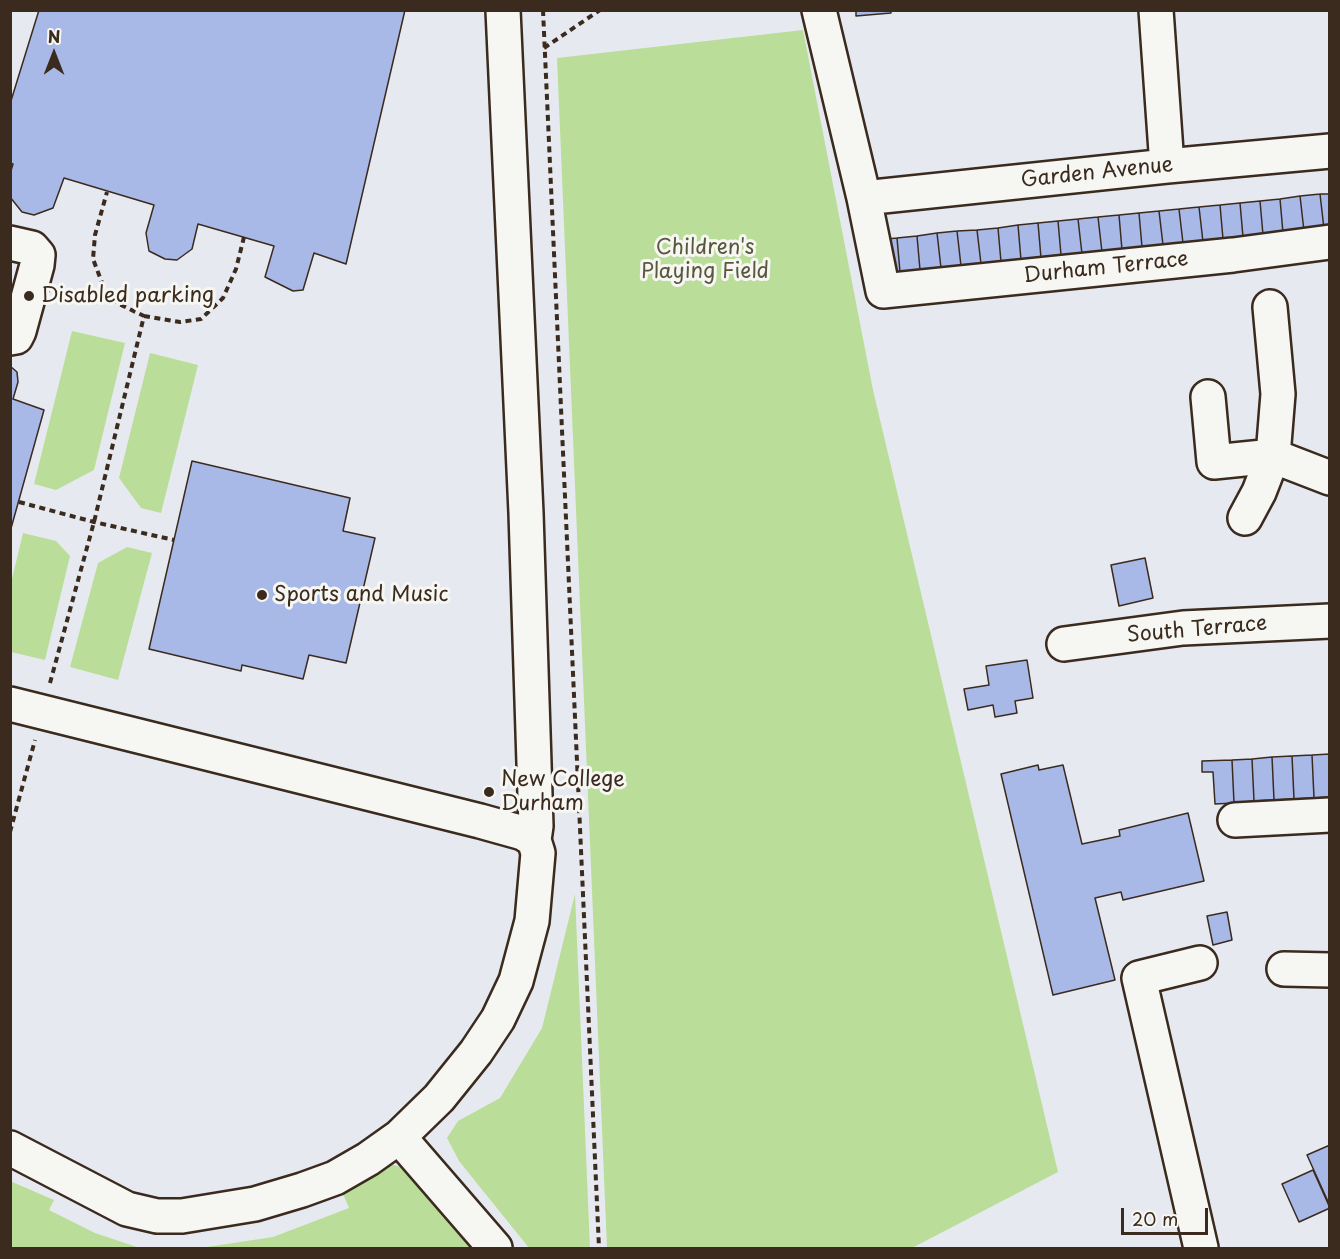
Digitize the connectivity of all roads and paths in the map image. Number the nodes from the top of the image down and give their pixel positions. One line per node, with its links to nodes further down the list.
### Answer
1 (503, 10): 31 (street)
2 (543, 10): 6 (path)
3 (600, 10): 6 (path)
4 (819, 10): 10 (street)
5 (1156, 10): 8 (street)
6 (543, 49): 38 (path)
7 (1329, 151): 8 (street, Garden Avenue)
8 (1167, 166): 10 (street, Garden Avenue)
9 (107, 192): 15 (path)
10 (864, 198): 12 (street, Durham Terrace)
11 (244, 237): 15 (path)
12 (1329, 242)
13 (10, 243): 16 (street)
14 (1270, 307): 18 (street)
15 (144, 316): 22 (path)
16 (10, 338)
17 (1208, 397): 18 (street)
18 (1273, 456): 19 (street); 21 (street)
19 (1329, 478)
20 (19, 502): 22 (path)
21 (1245, 518)
22 (94, 522): 23 (path); 27 (path)
23 (174, 540)
24 (1329, 621): 25 (street, South Terrace)
25 (1064, 644)
26 (10, 704): 27 (street)
27 (43, 712): 30 (path); 31 (street)
28 (1329, 815): 29 (street)
29 (1235, 820)
30 (10, 832)
31 (534, 840): 35 (street)
32 (1200, 963): 39 (street)
33 (1284, 969): 34 (street)
34 (1329, 970)
35 (399, 1137): 36 (street); 37 (street)
36 (10, 1149)
37 (495, 1248)
38 (599, 1248)
39 (1201, 1248)

